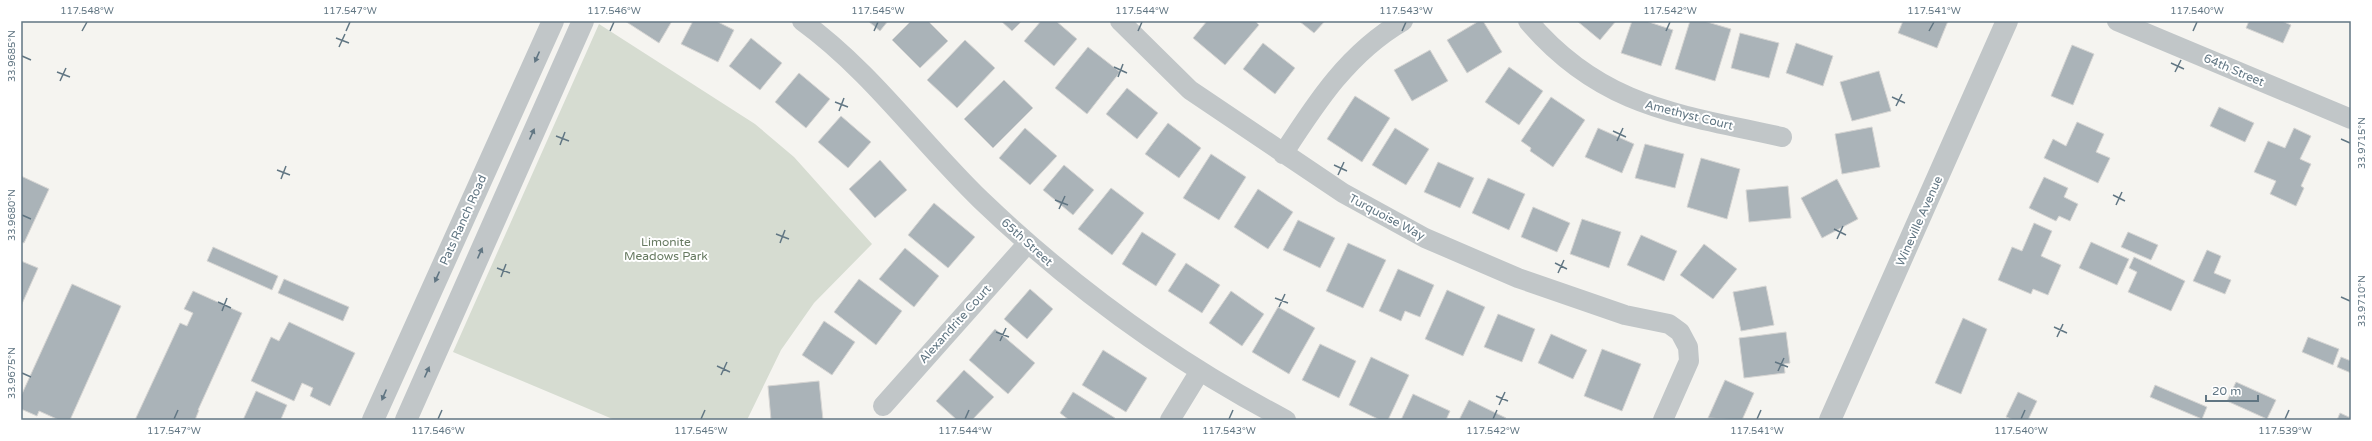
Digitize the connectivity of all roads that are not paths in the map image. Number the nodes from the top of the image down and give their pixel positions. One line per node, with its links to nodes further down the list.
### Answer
1 (553, 21): 15 (street, Pats Ranch Road, one-way to 15)
2 (583, 21): 16 (street, one-way to 2)
3 (802, 21): 12 (street, 65th Street)
4 (1120, 21): 11 (street, Turquoise Way)
5 (1402, 21): 11 (street)
6 (1528, 21): 10 (street, Amethyst Court)
7 (2007, 21): 20 (street, Wineville Avenue)
8 (2117, 21): 9 (street, 64th Street)
9 (2351, 119)
10 (1782, 137)
11 (1283, 154): 19 (street, Turquoise Way)
12 (1028, 243): 13 (street, 65th Street); 14 (street, Alexandrite Court)
13 (1200, 371): 17 (street); 18 (street, 65th Street)
14 (883, 406)
15 (373, 420)
16 (406, 420)
17 (1170, 420)
18 (1286, 420)
19 (1663, 420)
20 (1830, 420)

